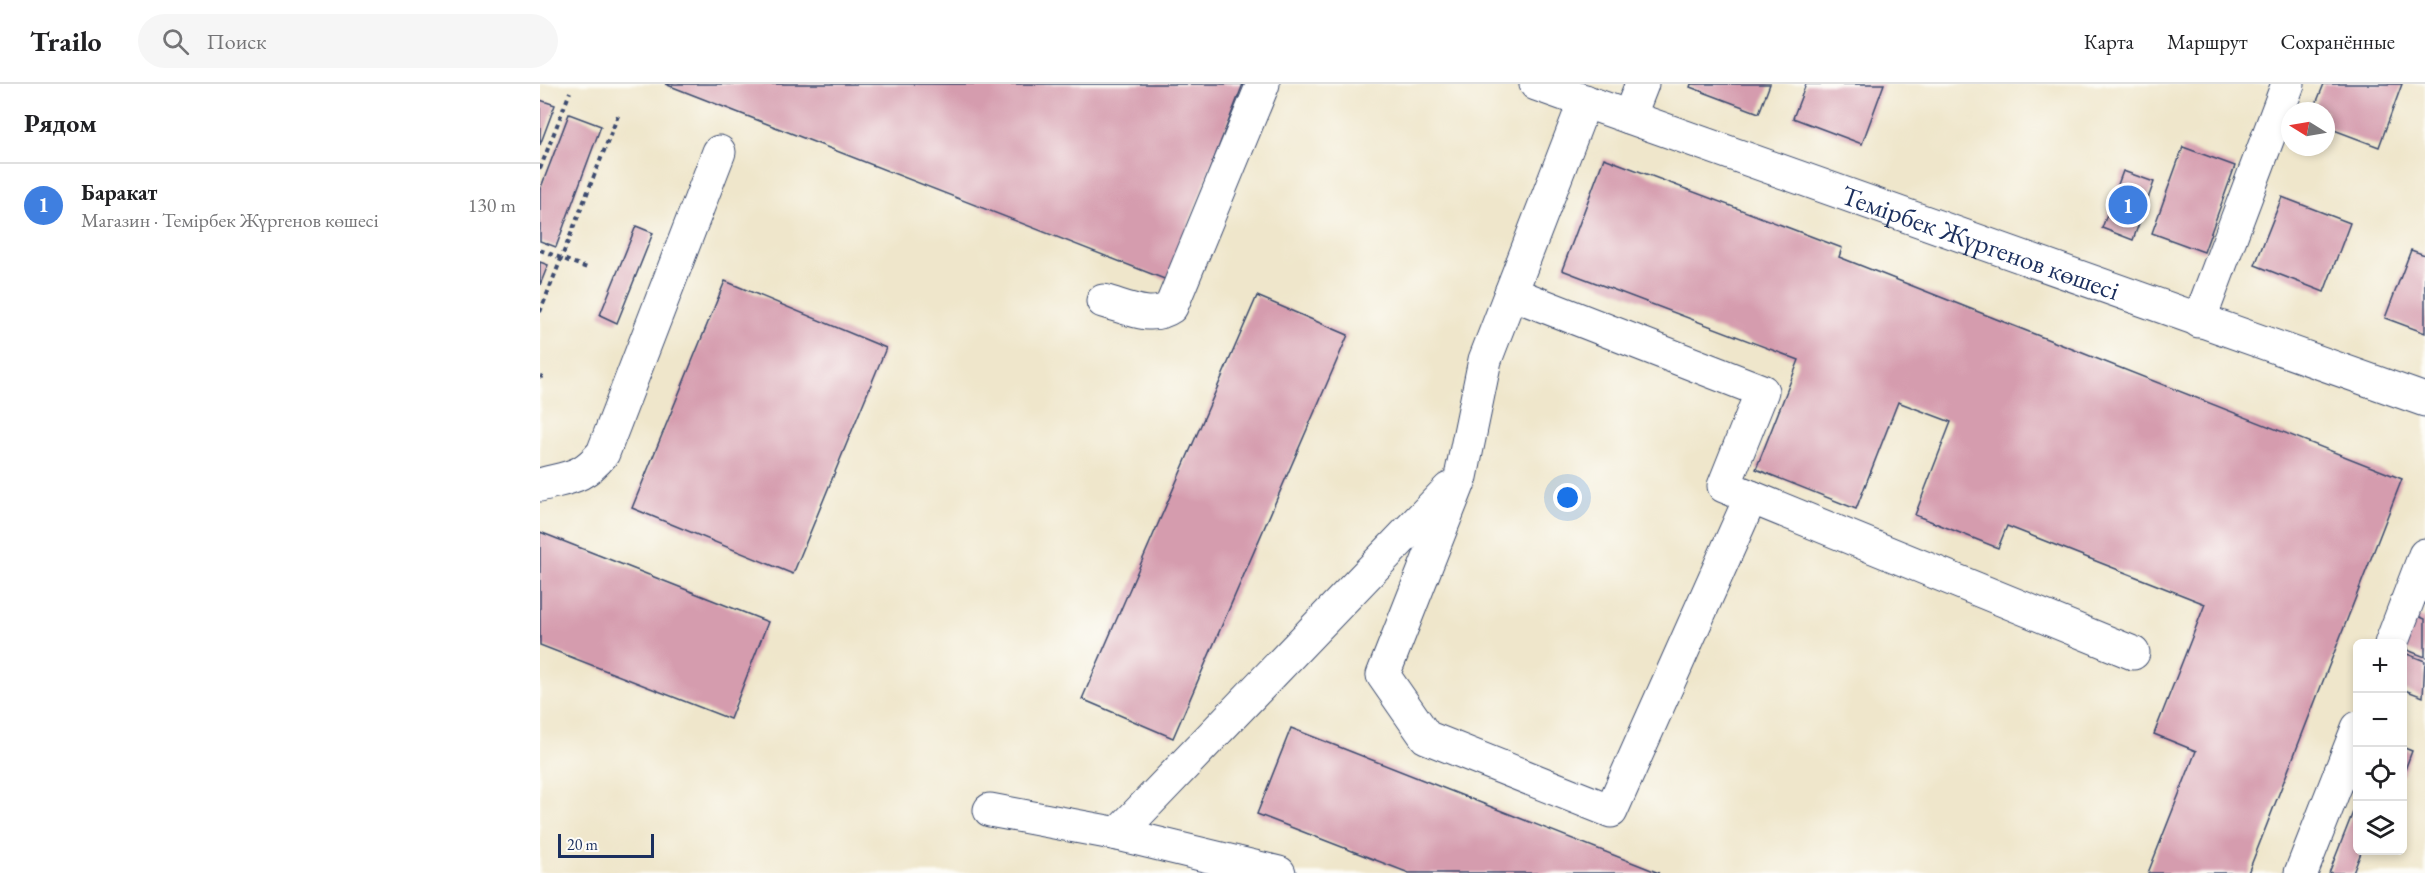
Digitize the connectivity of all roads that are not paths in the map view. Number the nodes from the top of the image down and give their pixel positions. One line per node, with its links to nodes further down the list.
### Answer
1 (1263, 84): 9 (street)
2 (1536, 84): 5 (street, Темірбек Жүргенов көшесі)
3 (1642, 84): 6 (street)
4 (2288, 84): 10 (street)
5 (1585, 101): 6 (street, Темірбек Жүргенов көшесі); 8 (street)
6 (1629, 117): 10 (street, Темірбек Жүргенов көшесі)
7 (719, 152): 13 (street)
8 (1511, 293): 12 (street); 14 (street)
9 (1103, 301)
10 (2199, 321): 11 (street, Темірбек Жүргенов көшесі)
11 (2425, 400)
12 (1461, 477): 14 (street); 20 (street)
13 (540, 485)
14 (1750, 497): 17 (street)
15 (2425, 555): 16 (street)
16 (2393, 639)
17 (2133, 653)
18 (2353, 741): 22 (street)
19 (990, 810): 20 (street)
20 (1118, 834): 21 (street)
21 (1279, 873)
22 (2301, 873)

